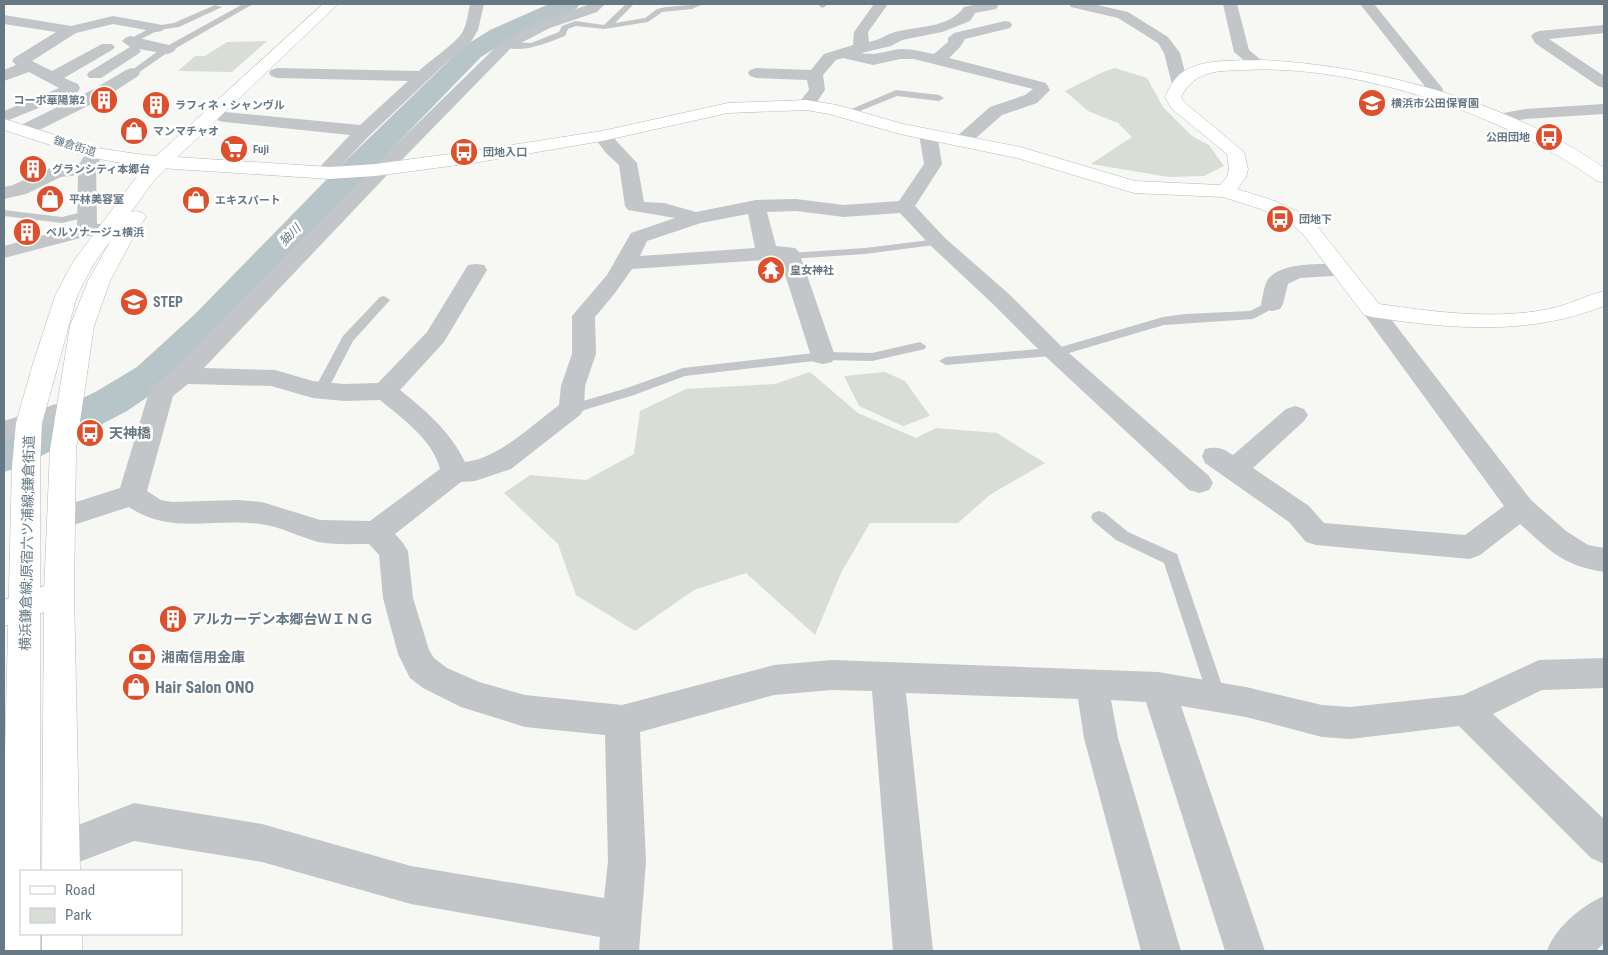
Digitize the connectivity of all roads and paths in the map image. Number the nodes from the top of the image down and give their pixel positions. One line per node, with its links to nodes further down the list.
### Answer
1 (204, 4): 14 (lane)
2 (249, 4): 15 (lane)
3 (331, 4): 57 (street, 横浜鎌倉線;原宿六ツ浦線;鎌倉街道)
4 (348, 4): 33 (street, 横浜鎌倉線;原宿六ツ浦線;鎌倉街道)
5 (477, 4): 23 (street)
6 (598, 4): 23 (street)
7 (630, 4): 18 (lane)
8 (699, 4): 18 (lane)
9 (881, 4): 26 (street)
10 (985, 4): 26 (street)
11 (1076, 4): 40 (street)
12 (1230, 4): 30 (street)
13 (1367, 4): 42 (street)
14 (218, 7): 15 (lane); 19 (lane)
15 (234, 10): 27 (lane)
16 (6, 11): 21 (street)
17 (1005, 25): 29 (street)
18 (608, 26): 23 (lane)
19 (157, 28): 21 (street); 24 (lane)
20 (1604, 29): 39 (street)
21 (71, 30): 31 (street)
22 (88, 40): 31 (street)
23 (484, 43): 37 (street); 58 (street)
24 (132, 46): 27 (street); 41 (street)
25 (107, 47): 38 (street)
26 (861, 48): 28 (street)
27 (168, 49): 32 (lane)
28 (841, 53): 29 (street); 35 (street)
29 (937, 60): 55 (street)
30 (1259, 65): 40 (street); 42 (street)
31 (33, 68): 36 (street); 38 (street)
32 (132, 73): 51 (street)
33 (277, 73): 37 (street); 48 (street, 横浜鎌倉線;原宿六ツ浦線;鎌倉街道)
34 (756, 73): 35 (street)
35 (815, 75): 44 (street)
36 (4, 76)
37 (424, 76): 52 (street)
38 (52, 78): 41 (street)
39 (1604, 83)
40 (1180, 84): 61 (street)
41 (72, 88): 47 (street)
42 (1434, 96): 49 (street)
43 (939, 98): 46 (lane)
44 (806, 105): 46 (street, 鎌倉街道); 54 (street, 鎌倉街道)
45 (1604, 109): 49 (street)
46 (846, 113): 53 (street, 鎌倉街道)
47 (4, 117)
48 (225, 117): 52 (street); 57 (street, 横浜鎌倉線;原宿六ツ浦線;鎌倉街道)
49 (1499, 119): 60 (street)
50 (4, 124): 51 (street, 鎌倉街道)
51 (25, 130): 56 (street, 鎌倉街道)
52 (364, 131): 59 (street)
53 (928, 134): 55 (street, 鎌倉街道); 64 (street)
54 (602, 136): 58 (street, 鎌倉街道); 66 (street)
55 (962, 141): 61 (street, 鎌倉街道)
56 (90, 160): 57 (street, 鎌倉街道); 62 (street); 67 (street)
57 (169, 162): 59 (street, 鎌倉街道); 67 (street, 横浜鎌倉線;原宿六ツ浦線;鎌倉街道)
58 (378, 169): 59 (street, 鎌倉街道); 83 (street)
59 (326, 173)
60 (1604, 177)
61 (1225, 191): 74 (street, 鎌倉街道)
62 (4, 193)
63 (756, 206): 64 (street); 66 (street); 70 (street)
64 (905, 207): 68 (street)
65 (4, 214): 67 (lane)
66 (696, 218): 72 (street)
67 (102, 226): 69 (street); 86 (street, 横浜鎌倉線;原宿六ツ浦線;鎌倉街道); 89 (street, 横浜鎌倉線;原宿六ツ浦線;鎌倉街道)
68 (938, 242): 71 (lane); 80 (street)
69 (4, 252)
70 (766, 253): 71 (street); 72 (street)
71 (789, 256): 81 (street)
72 (627, 263): 87 (street)
73 (476, 270): 85 (street)
74 (1340, 270): 77 (street); 78 (street, 鎌倉街道)
75 (1604, 298): 78 (street)
76 (384, 300): 84 (lane)
77 (1272, 304): 80 (lane)
78 (1372, 310): 94 (street)
79 (920, 346): 81 (lane)
80 (1053, 351): 82 (lane); 92 (street)
81 (823, 356): 87 (lane)
82 (946, 361)
83 (182, 376): 84 (street); 93 (street)
84 (320, 390): 85 (street)
85 (385, 392): 91 (street)
86 (68, 409): 89 (street); 96 (street, 横浜鎌倉線;原宿六ツ浦線;鎌倉街道)
87 (570, 409): 91 (street)
88 (1296, 415): 94 (street)
89 (29, 423): 90 (street); 100 (street, 横浜鎌倉線;原宿六ツ浦線;鎌倉街道)
90 (4, 430)
91 (454, 473): 97 (street)
92 (1199, 483)
93 (132, 495): 96 (street); 97 (street)
94 (1521, 508): 98 (street)
95 (1099, 516): 105 (lane)
96 (61, 518): 99 (street, 横浜鎌倉線;原宿六ツ浦線;鎌倉街道)
97 (376, 533): 107 (street)
98 (1604, 560)
99 (59, 594): 100 (street); 109 (street, 横浜鎌倉線;原宿六ツ浦線;鎌倉街道)
100 (14, 609): 113 (street, 横浜鎌倉線;原宿六ツ浦線;鎌倉街道)
101 (1604, 673): 106 (street)
102 (888, 678): 103 (street); 107 (street); 115 (street)
103 (1092, 685): 104 (street); 116 (street)
104 (1158, 687): 105 (street); 117 (street)
105 (1216, 697): 106 (street)
106 (1466, 710): 108 (street)
107 (622, 721): 112 (street)
108 (1604, 845)
109 (61, 860): 112 (street)
110 (1604, 916): 118 (street)
111 (62, 935): 114 (street)
112 (620, 936)
113 (20, 951)
114 (62, 951)
115 (913, 951)
116 (1161, 951)
117 (1245, 951)
118 (1567, 951)

